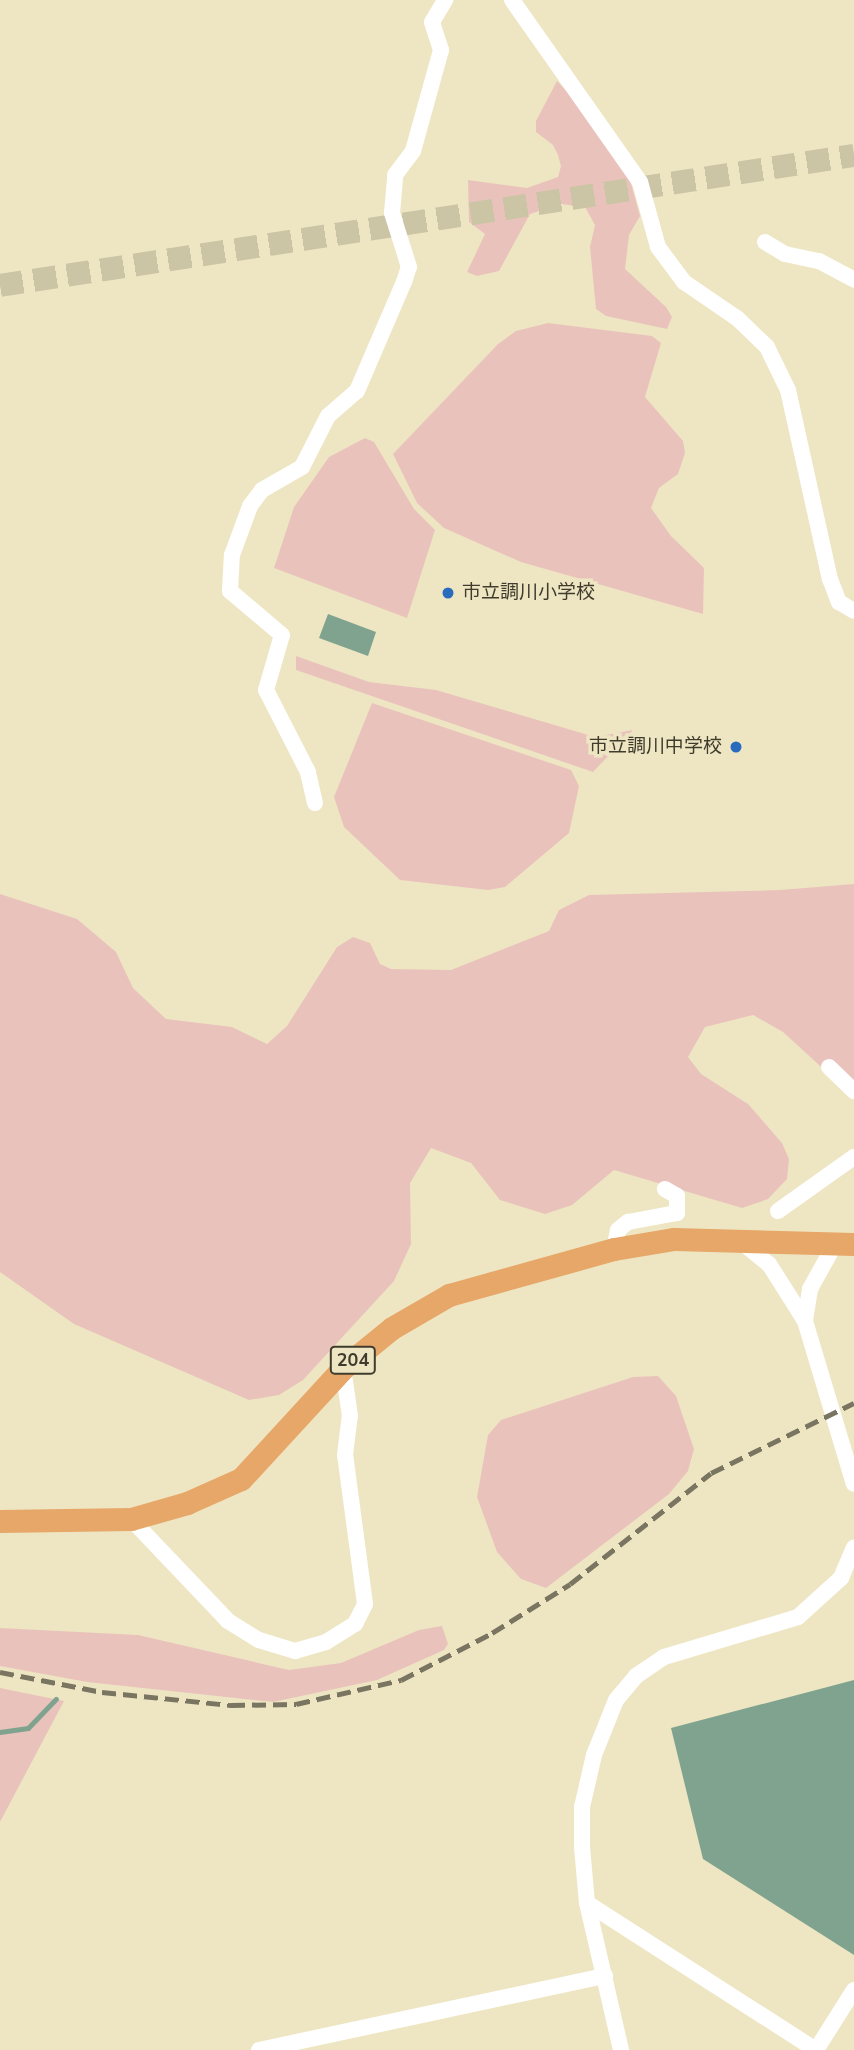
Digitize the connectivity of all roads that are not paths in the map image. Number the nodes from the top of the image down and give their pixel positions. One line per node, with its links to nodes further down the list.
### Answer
1 (445, 0): 6 (street)
2 (513, 0): 5 (street)
3 (765, 242): 4 (street)
4 (854, 280)
5 (854, 611)
6 (315, 803)
7 (829, 1067): 8 (street)
8 (854, 1091)
9 (854, 1157): 11 (street)
10 (665, 1189): 14 (street)
11 (778, 1211)
12 (737, 1238): 13 (highway, 204); 14 (highway, 204); 15 (street)
13 (845, 1244): 15 (street)
14 (614, 1249): 16 (highway, 204)
15 (805, 1321): 17 (street)
16 (343, 1368): 18 (highway, 204); 18 (street)
17 (854, 1484)
18 (131, 1519): 19 (highway, 204)
19 (0, 1521)
20 (854, 1548): 21 (street)
21 (586, 1903): 22 (street); 26 (street)
22 (605, 1976): 24 (street); 25 (street)
23 (854, 1990): 26 (street)
24 (259, 2050)
25 (621, 2050)
26 (816, 2050)

